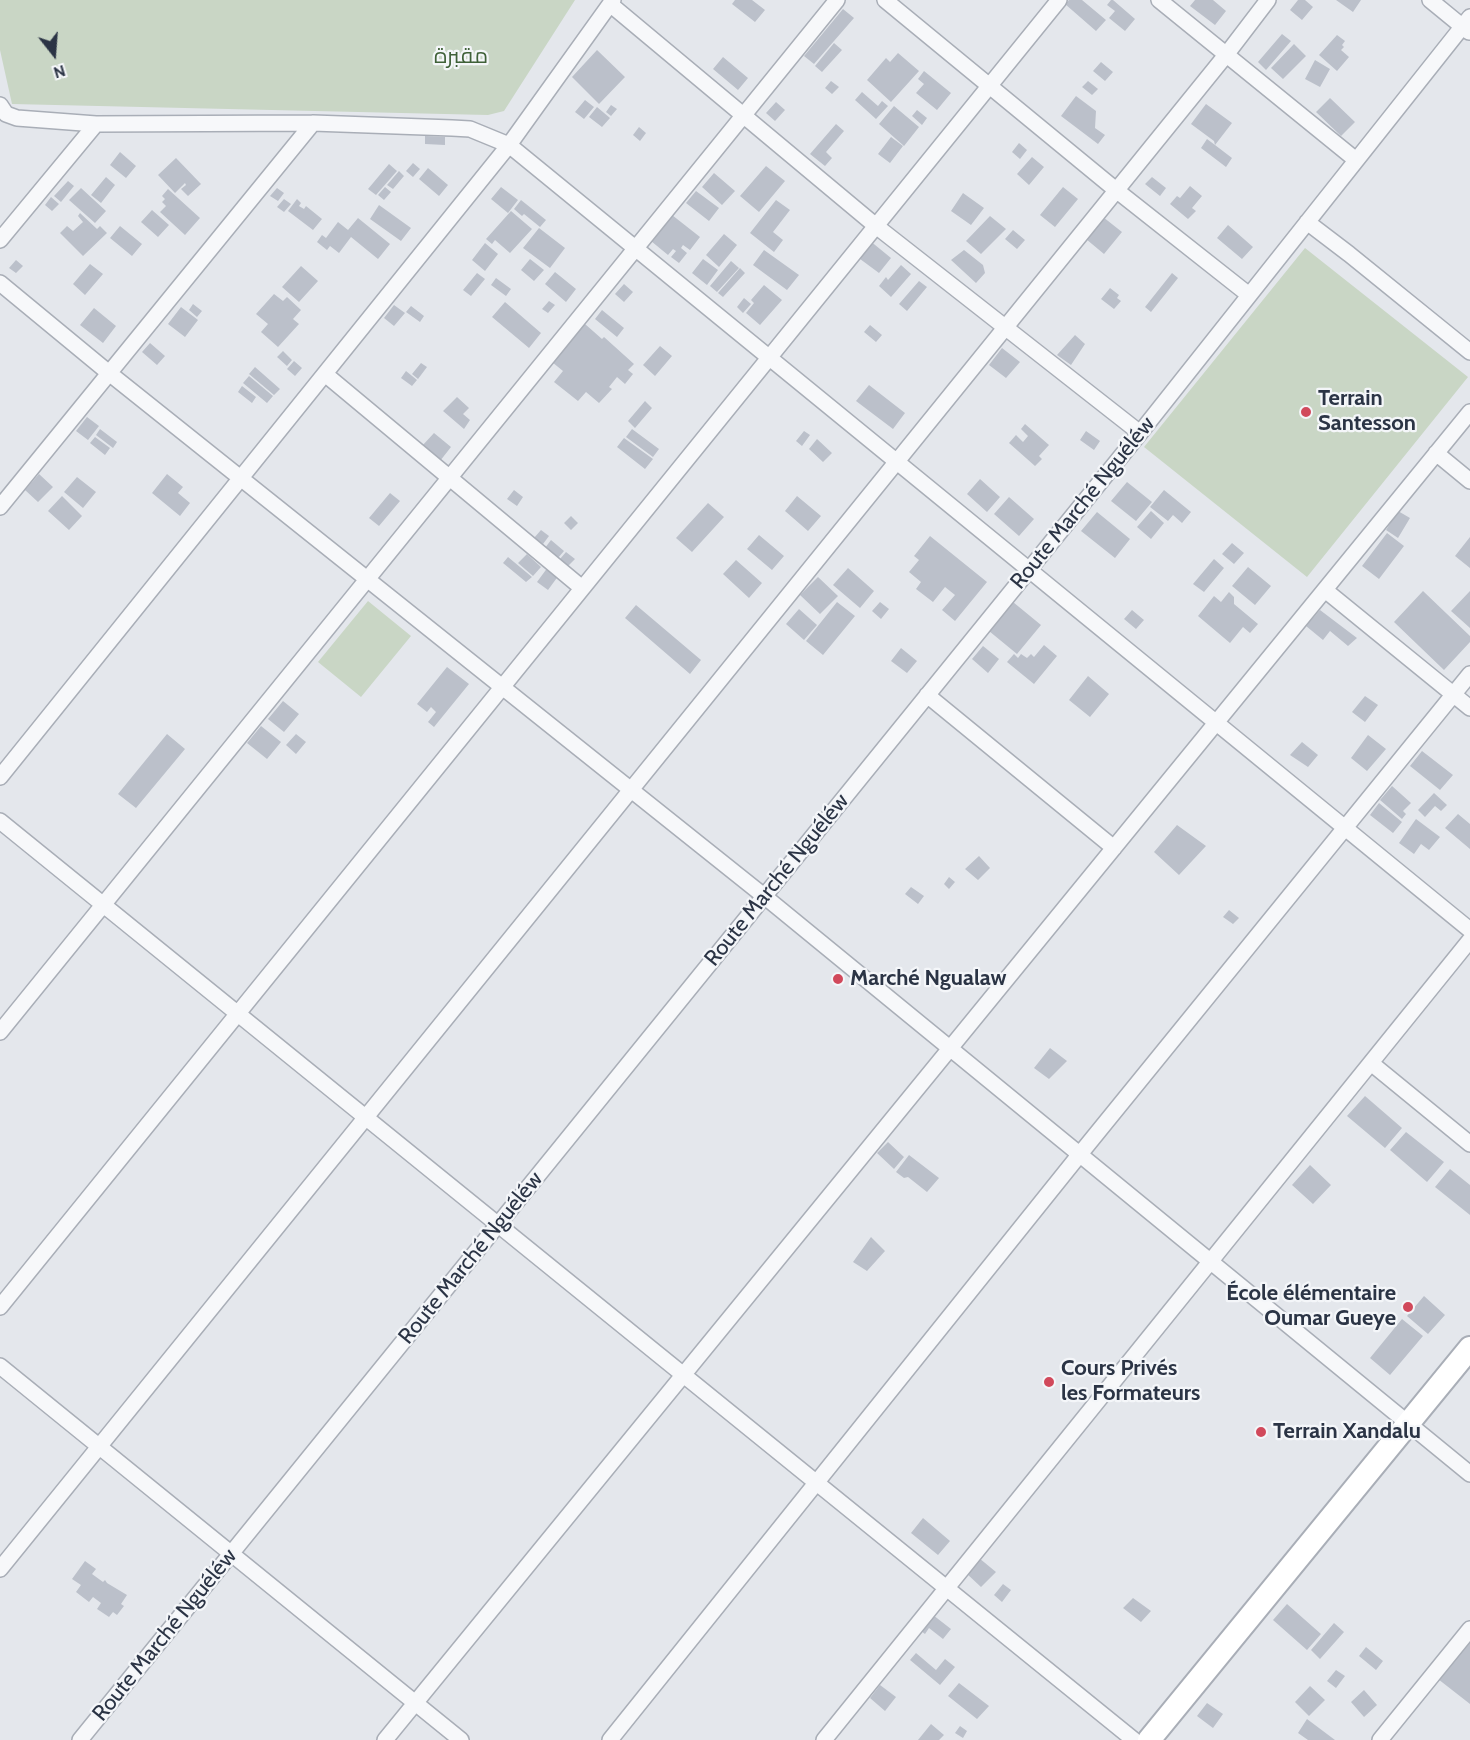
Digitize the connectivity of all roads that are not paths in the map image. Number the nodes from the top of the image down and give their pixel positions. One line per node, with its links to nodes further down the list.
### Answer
1 (837, 0): 12 (street)
2 (885, 0): 10 (street)
3 (1059, 0): 10 (street)
4 (1159, 0): 9 (street)
5 (1268, 0): 9 (street)
6 (1430, 0): 8 (street)
7 (611, 2): 12 (street); 15 (street)
8 (1467, 25): 16 (street, Route Marché Nguéléw)
9 (1226, 55): 16 (street); 17 (street)
10 (989, 86): 17 (street); 19 (street)
11 (0, 105): 14 (street)
12 (743, 116): 19 (street); 21 (street)
13 (313, 123): 14 (street); 15 (street); 27 (street)
14 (96, 124): 20 (street)
15 (509, 145): 21 (street); 28 (street)
16 (1356, 160): 18 (street, Route Marché Nguéléw)
17 (1116, 190): 23 (street); 24 (street)
18 (1307, 222): 23 (street, Route Marché Nguéléw); 25 (street)
19 (876, 225): 24 (street); 26 (street)
20 (0, 240)
21 (635, 249): 26 (street); 34 (street)
22 (0, 283): 27 (street)
23 (1249, 295): 30 (street, Route Marché Nguéléw)
24 (1006, 327): 30 (street); 32 (street)
25 (1470, 352)
26 (769, 358): 32 (street); 39 (street)
27 (109, 373): 33 (street); 36 (street)
28 (325, 374): 33 (street); 34 (street)
29 (1470, 412): 31 (street)
30 (1140, 432): 37 (street, Route Marché Nguéléw)
31 (1436, 453): 35 (street); 40 (street)
32 (897, 462): 37 (street); 48 (street)
33 (241, 478): 38 (street); 47 (street)
34 (449, 478): 38 (street); 39 (street)
35 (1470, 481)
36 (0, 507)
37 (1029, 570): 44 (street, Route Marché Nguéléw); 46 (street)
38 (368, 579): 42 (street); 53 (street)
39 (582, 588): 42 (street)
40 (1325, 590): 43 (street); 46 (street)
41 (1470, 674): 43 (street)
42 (502, 687): 48 (street); 56 (street)
43 (1453, 694): 45 (street); 50 (street)
44 (927, 695): 51 (street); 52 (street, Route Marché Nguéléw)
45 (1470, 708)
46 (1216, 723): 50 (street); 51 (street)
47 (0, 777)
48 (631, 789): 52 (street); 60 (street)
49 (0, 820): 53 (street)
50 (1345, 828): 54 (street); 62 (street)
51 (1114, 848): 58 (street)
52 (764, 896): 58 (street); 63 (street, Route Marché Nguéléw)
53 (104, 904): 56 (street); 57 (street)
54 (1470, 930)
55 (1470, 940): 59 (street)
56 (238, 1013): 60 (street); 65 (street)
57 (0, 1032)
58 (950, 1048): 62 (street); 68 (street)
59 (1371, 1063): 61 (street); 64 (street)
60 (366, 1117): 63 (street); 70 (street)
61 (1470, 1144)
62 (1080, 1154): 64 (street); 72 (street)
63 (498, 1224): 68 (street); 73 (street, Route Marché Nguéléw)
64 (1210, 1261): 69 (street); 75 (street)
65 (0, 1307)
66 (1470, 1348): 69 (main road)
67 (0, 1366): 70 (street)
68 (683, 1375): 72 (street); 77 (street)
69 (1408, 1423): 71 (street); 84 (main road)
70 (99, 1446): 73 (street); 74 (street)
71 (1470, 1474)
72 (816, 1484): 75 (street); 81 (street)
73 (231, 1553): 77 (street); 78 (street, Route Marché Nguéléw)
74 (0, 1569)
75 (946, 1588): 82 (street); 83 (street)
76 (1470, 1629): 85 (street)
77 (415, 1703): 79 (street); 80 (street)
78 (80, 1740)
79 (385, 1740)
80 (461, 1740)
81 (610, 1740)
82 (824, 1740)
83 (1134, 1740)
84 (1149, 1740)
85 (1380, 1740)

